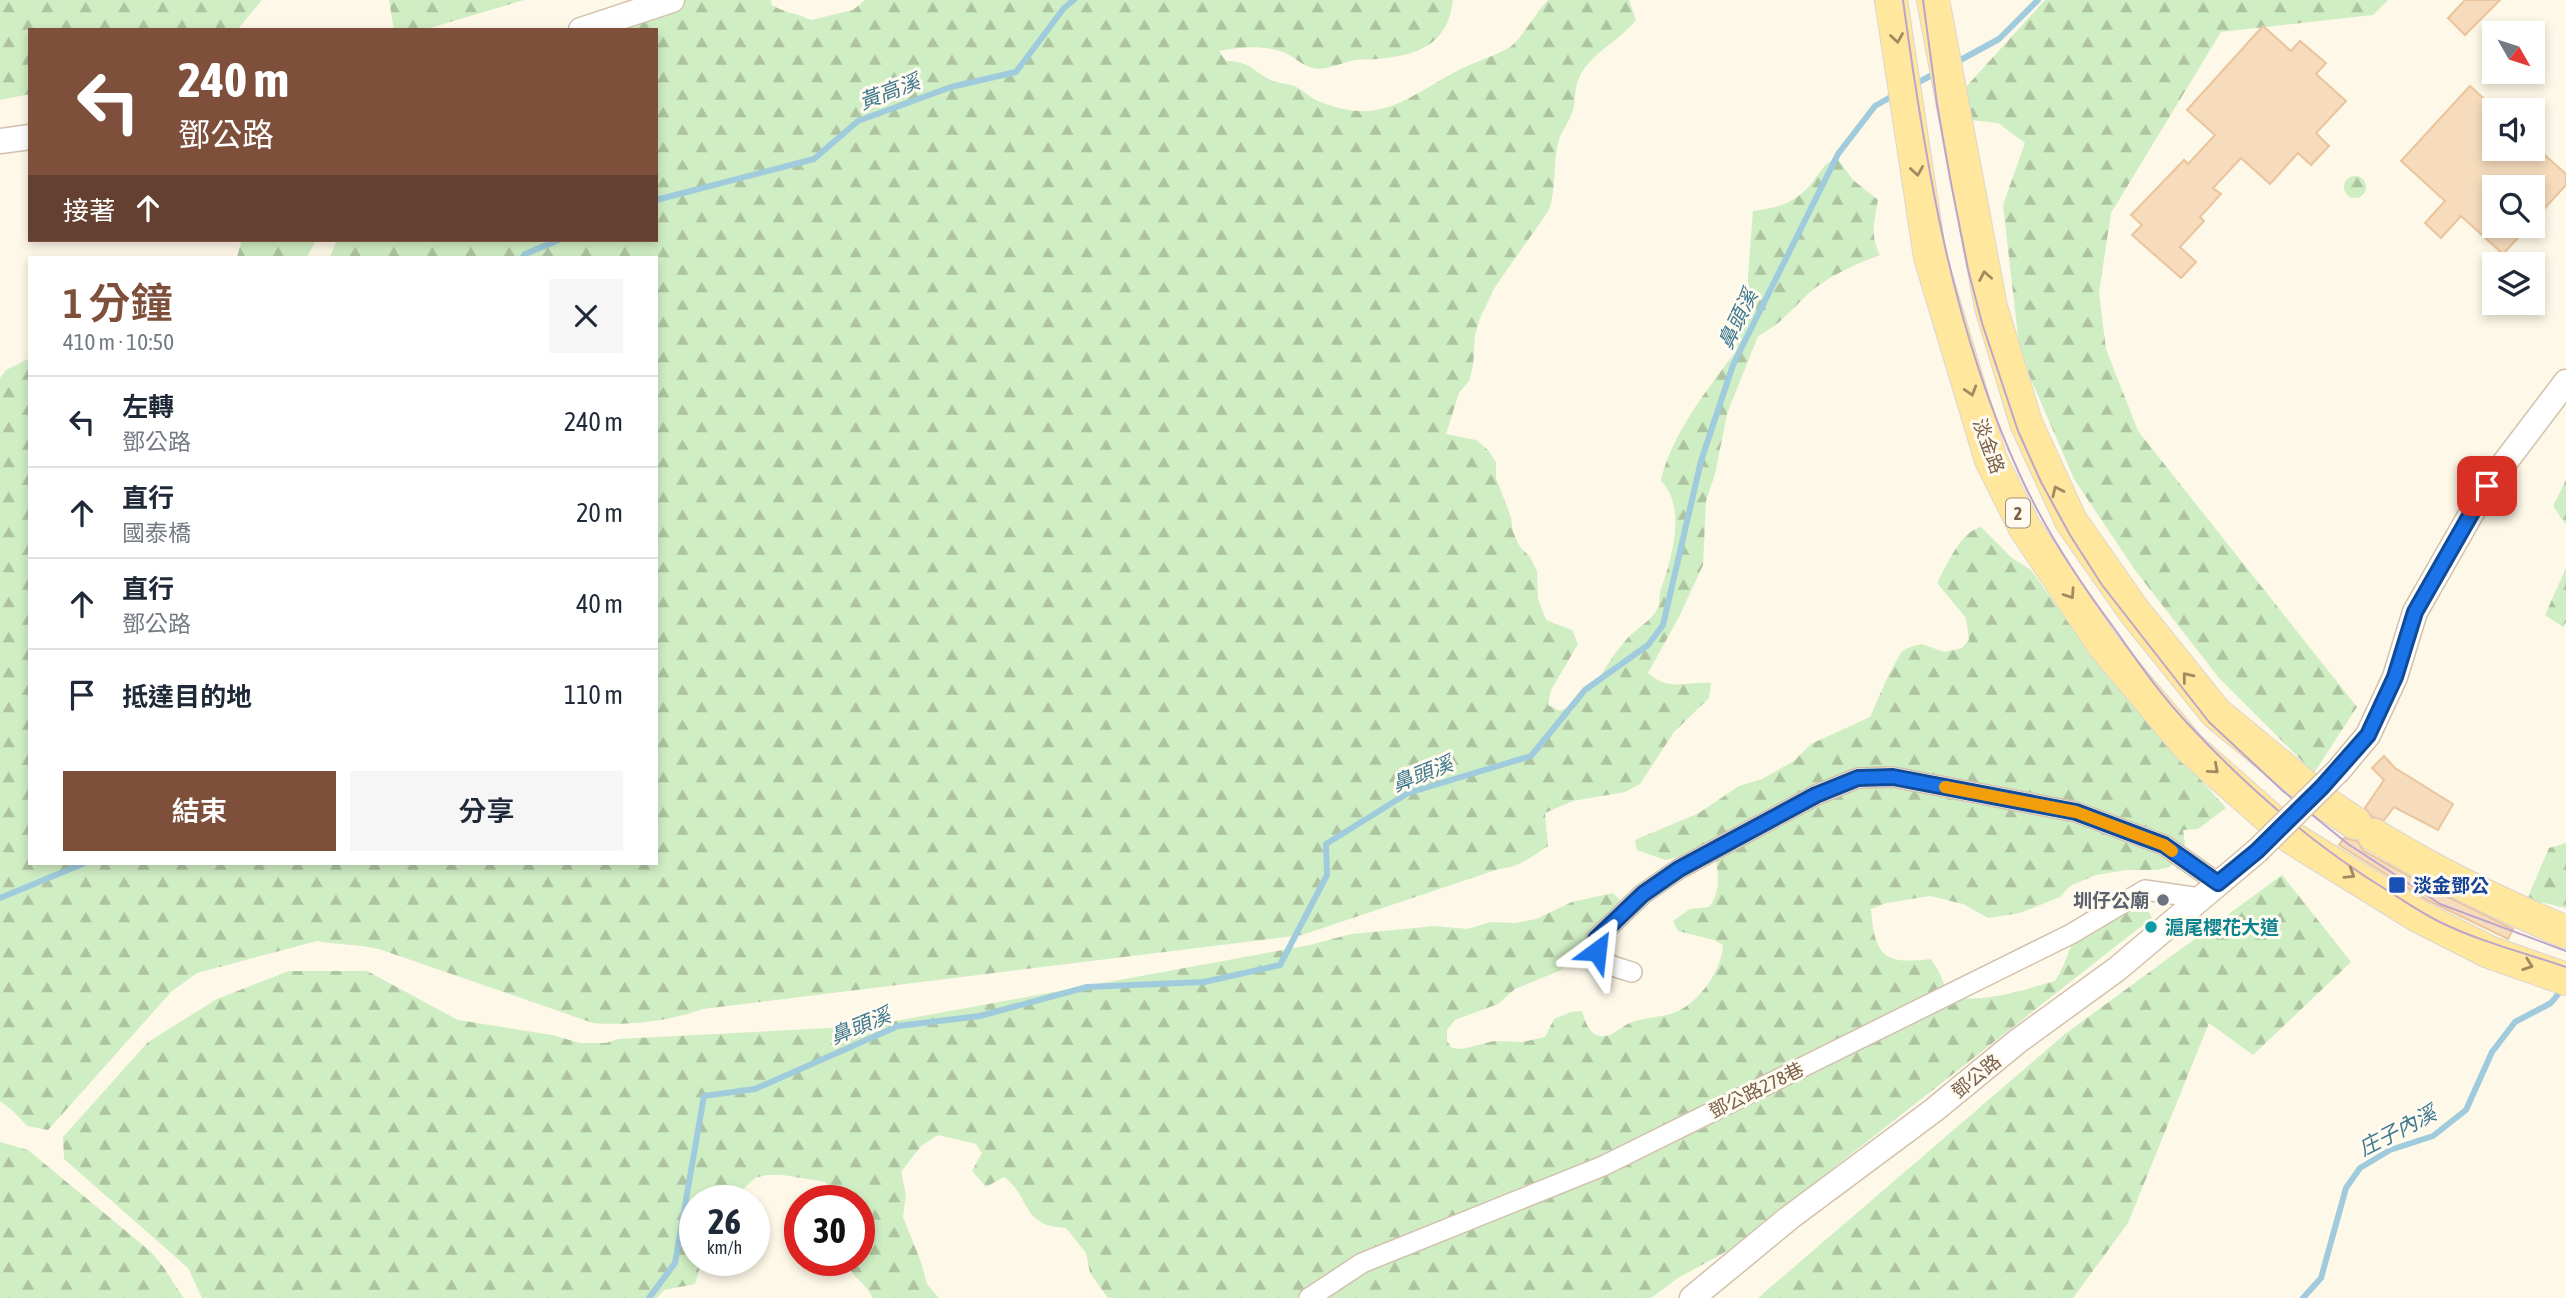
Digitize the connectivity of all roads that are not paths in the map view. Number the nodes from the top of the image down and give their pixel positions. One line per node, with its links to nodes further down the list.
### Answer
1 (672, 0): 4 (street)
2 (1891, 0): 11 (main road, 淡金路 / 2, one-way to 11)
3 (1933, 0): 9 (main road, 2, one-way to 3)
4 (587, 28)
5 (28, 137): 6 (street)
6 (0, 141)
7 (2566, 382): 8 (street, 鄧公路, bridge)
8 (2209, 890): 10 (street); 12 (street, 鄧公路278巷); 13 (street, 鄧公路)
9 (2566, 932)
10 (1632, 972)
11 (2566, 979)
12 (1309, 1298)
13 (1692, 1298)

